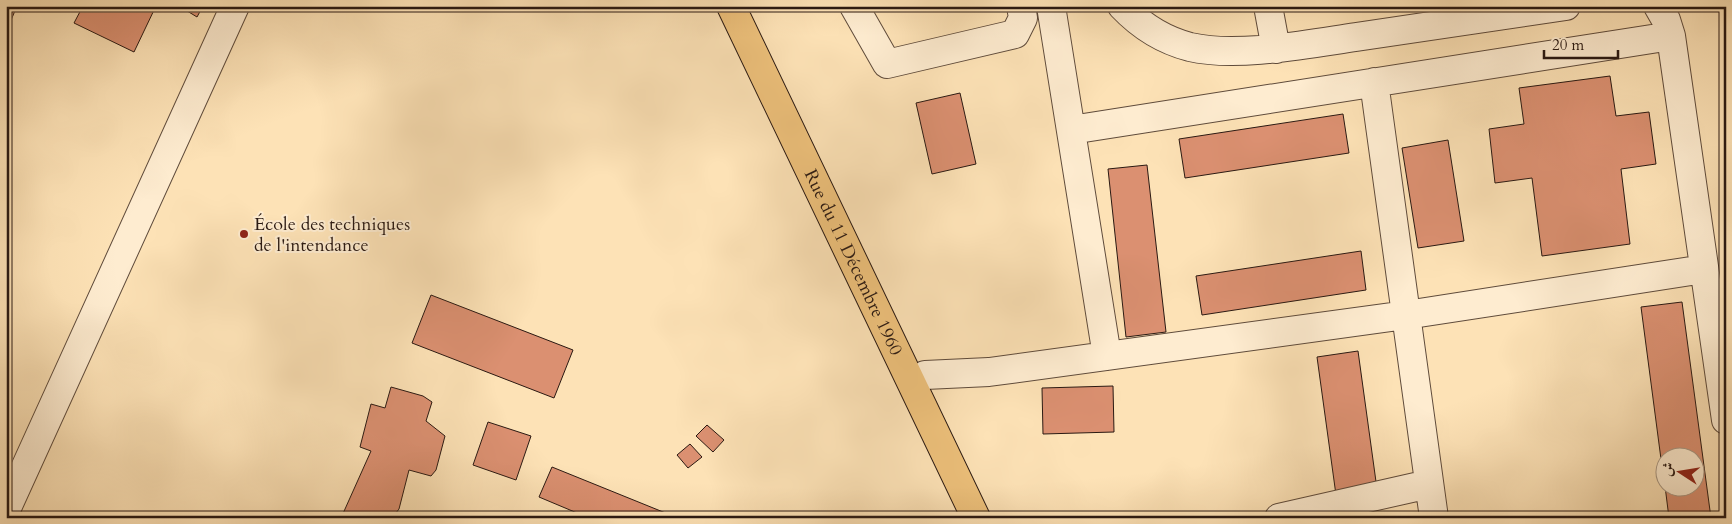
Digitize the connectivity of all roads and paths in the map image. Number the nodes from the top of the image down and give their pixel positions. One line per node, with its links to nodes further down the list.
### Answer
1 (235, 6): 22 (lane)
2 (731, 6): 23 (main road, Rue du 11 Décembre 1960)
3 (749, 6): 19 (main road, Rue du 11 Décembre 1960)
4 (854, 6): 5 (lane)
5 (1020, 6)
6 (1051, 6): 15 (lane)
7 (1122, 6): 13 (lane)
8 (1268, 6): 13 (lane)
9 (1566, 6): 11 (lane)
10 (1658, 6): 12 (lane)
11 (1417, 18): 13 (lane)
12 (1671, 36): 14 (lane); 16 (lane)
13 (1276, 49)
14 (1374, 82): 15 (lane); 17 (lane)
15 (1071, 130): 18 (lane)
16 (1704, 269): 17 (lane); 20 (lane)
17 (1406, 315): 18 (lane); 21 (lane)
18 (1107, 356): 19 (lane)
19 (925, 375): 24 (main road, Rue du 11 Décembre 1960)
20 (1726, 420)
21 (1429, 484): 25 (lane); 26 (lane)
22 (6, 510)
23 (976, 518)
24 (993, 518)
25 (1279, 518)
26 (1434, 518)

